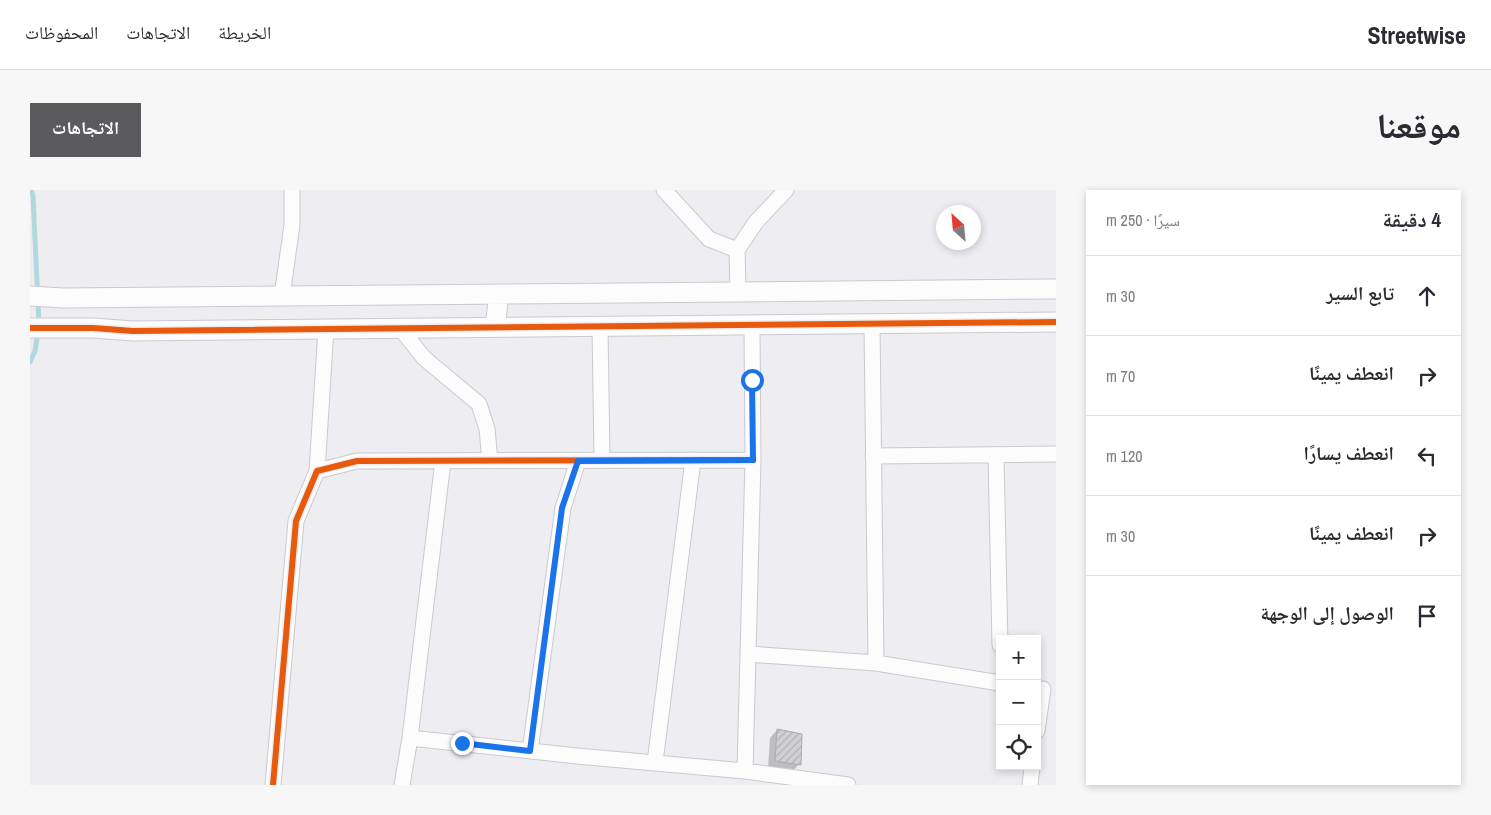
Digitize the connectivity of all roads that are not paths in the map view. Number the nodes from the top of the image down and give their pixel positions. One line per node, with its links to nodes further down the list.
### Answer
1 (292, 190): 10 (street)
2 (664, 190): 4 (street)
3 (786, 190): 4 (street)
4 (737, 250): 7 (street)
5 (1056, 289): 6 (street)
6 (1008, 290): 7 (street); 12 (street)
7 (738, 292): 8 (street)
8 (499, 294): 10 (street); 17 (street)
9 (30, 296): 11 (street)
10 (282, 296): 11 (street)
11 (92, 298): 19 (street)
12 (1006, 322): 13 (street); 14 (street)
13 (1056, 322)
14 (872, 324): 15 (street); 24 (street)
15 (752, 325): 16 (street); 27 (street)
16 (600, 326): 17 (street); 25 (street)
17 (495, 327): 20 (street)
18 (30, 328): 19 (street)
19 (93, 328): 21 (street)
20 (400, 328): 21 (street); 29 (street)
21 (326, 329): 31 (street)
22 (1056, 454): 23 (street)
23 (996, 455): 24 (street); 32 (street)
24 (873, 456): 34 (street)
25 (602, 460): 26 (street); 30 (street)
26 (693, 460): 27 (street); 40 (street)
27 (753, 460): 33 (street)
28 (443, 461): 29 (street); 31 (street); 38 (street)
29 (490, 461): 30 (street)
30 (578, 461): 39 (street)
31 (317, 471): 44 (street)
32 (1000, 635)
33 (748, 654): 34 (street); 42 (street)
34 (876, 663): 35 (street)
35 (996, 682)
36 (1045, 689): 37 (street)
37 (1038, 725)
38 (410, 738): 39 (street); 45 (street)
39 (530, 751): 40 (street)
40 (655, 762): 42 (street)
41 (1032, 770): 46 (street)
42 (745, 771): 43 (street)
43 (839, 784)
44 (273, 785)
45 (402, 785)
46 (1030, 785)

